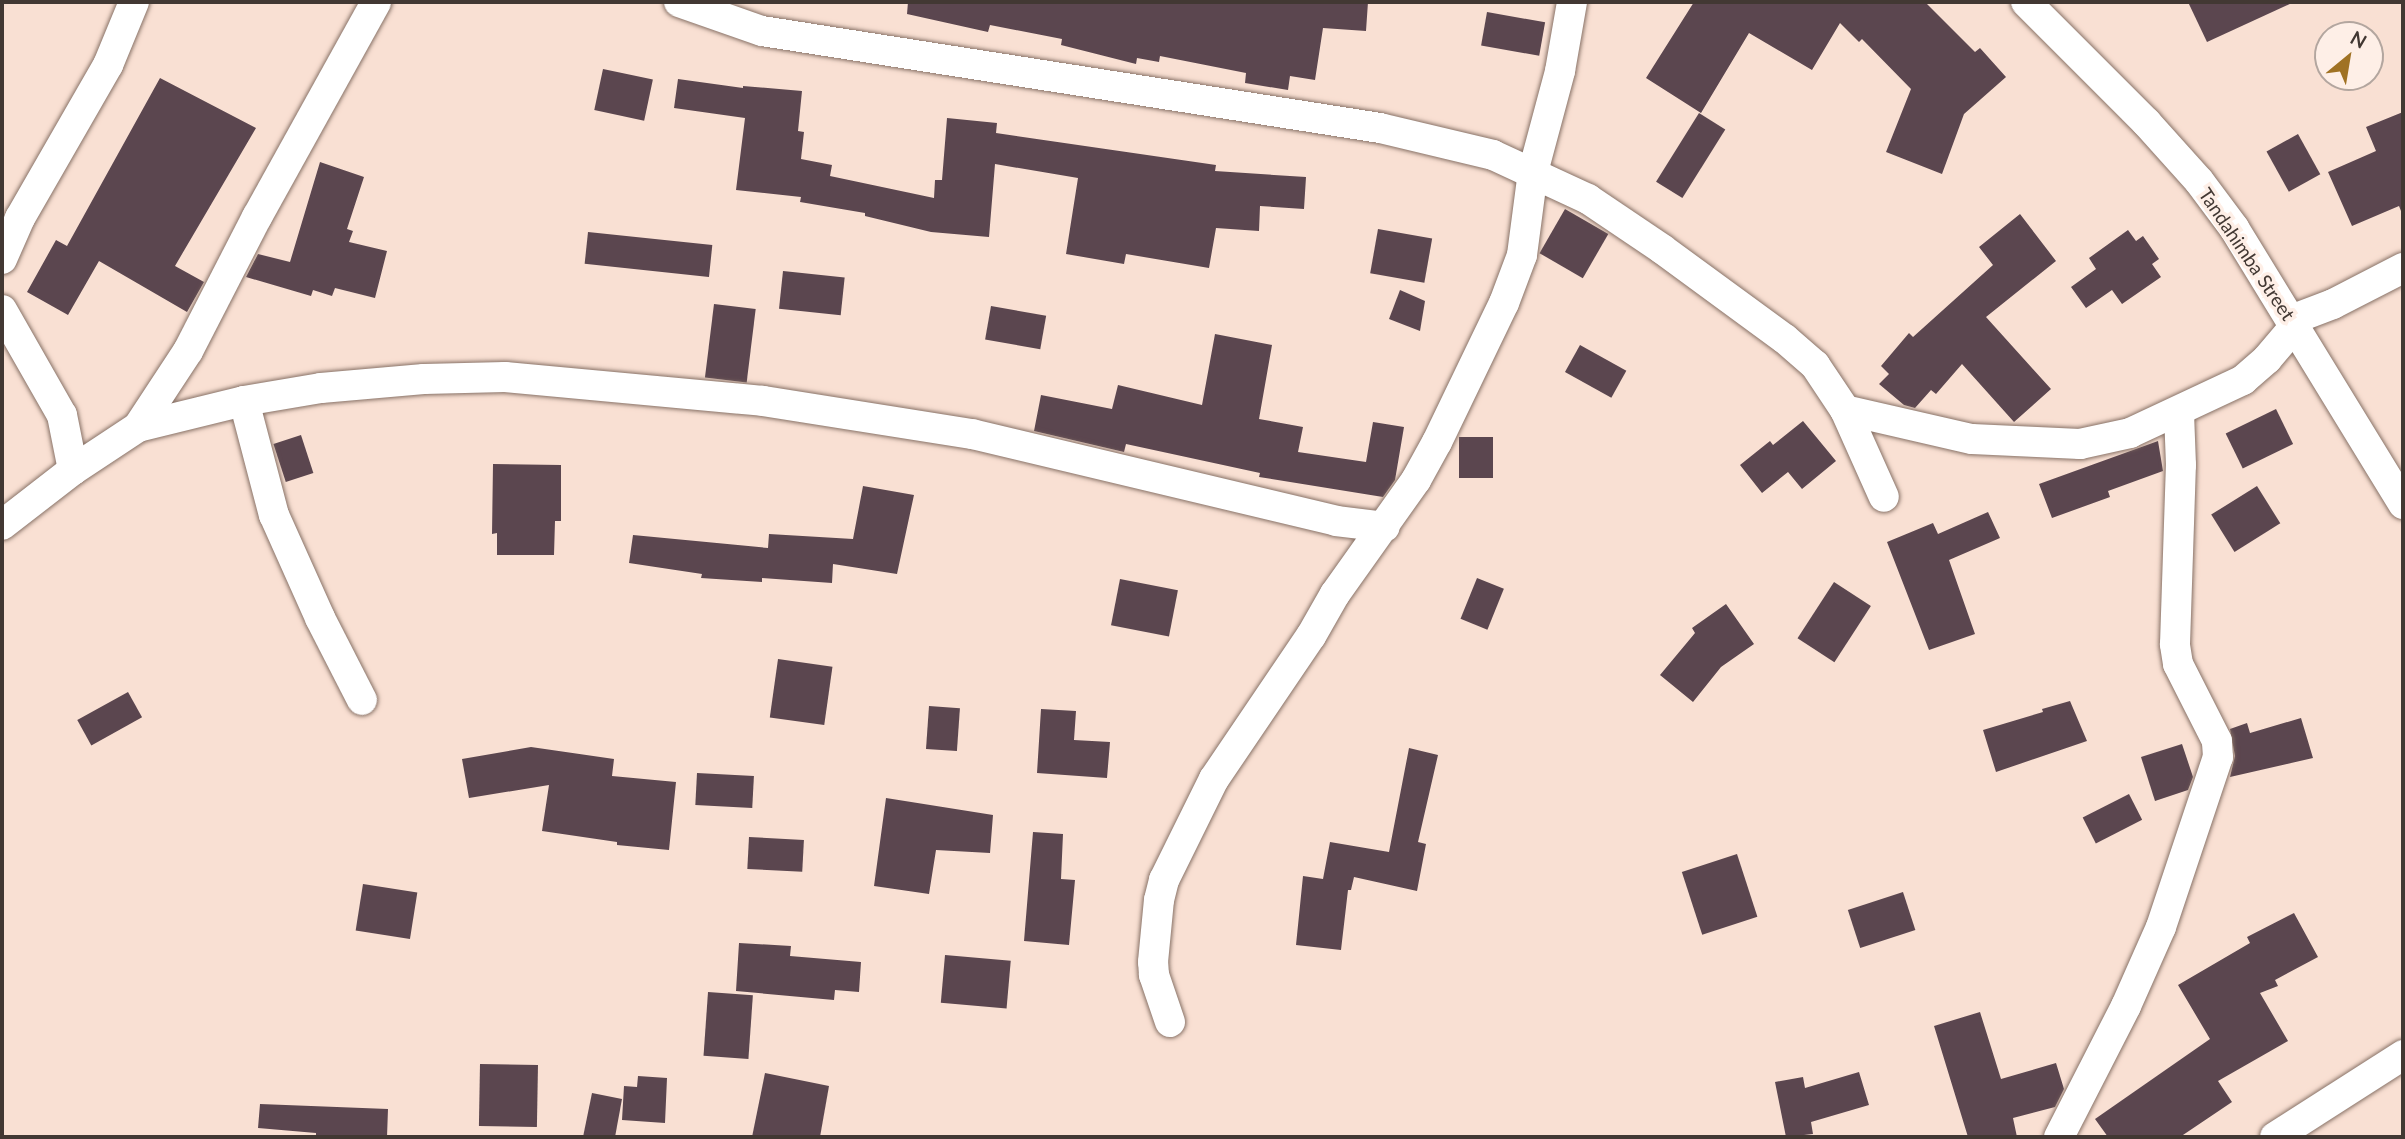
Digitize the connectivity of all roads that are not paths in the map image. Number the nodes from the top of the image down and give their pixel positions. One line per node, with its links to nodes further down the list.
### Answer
1 (134, 2): 7 (street)
2 (376, 2): 14 (street)
3 (679, 2): 6 (street)
4 (1572, 2): 6 (street)
5 (2026, 2): 10 (street, Tandahimba Street)
6 (1533, 172): 12 (street); 19 (street)
7 (2, 259)
8 (2403, 268): 10 (street)
9 (2, 310): 15 (street)
10 (2293, 323): 13 (street); 17 (street, Tandahimba Street)
11 (244, 401): 14 (street); 19 (street); 20 (street)
12 (1846, 410): 13 (street); 16 (street)
13 (2179, 413): 23 (street)
14 (138, 426): 15 (street)
15 (73, 470): 18 (street)
16 (1884, 497)
17 (2403, 504)
18 (2, 525)
19 (1385, 527): 21 (street)
20 (362, 700)
21 (1170, 1022)
22 (2403, 1055): 24 (street)
23 (2059, 1137)
24 (2275, 1137)

